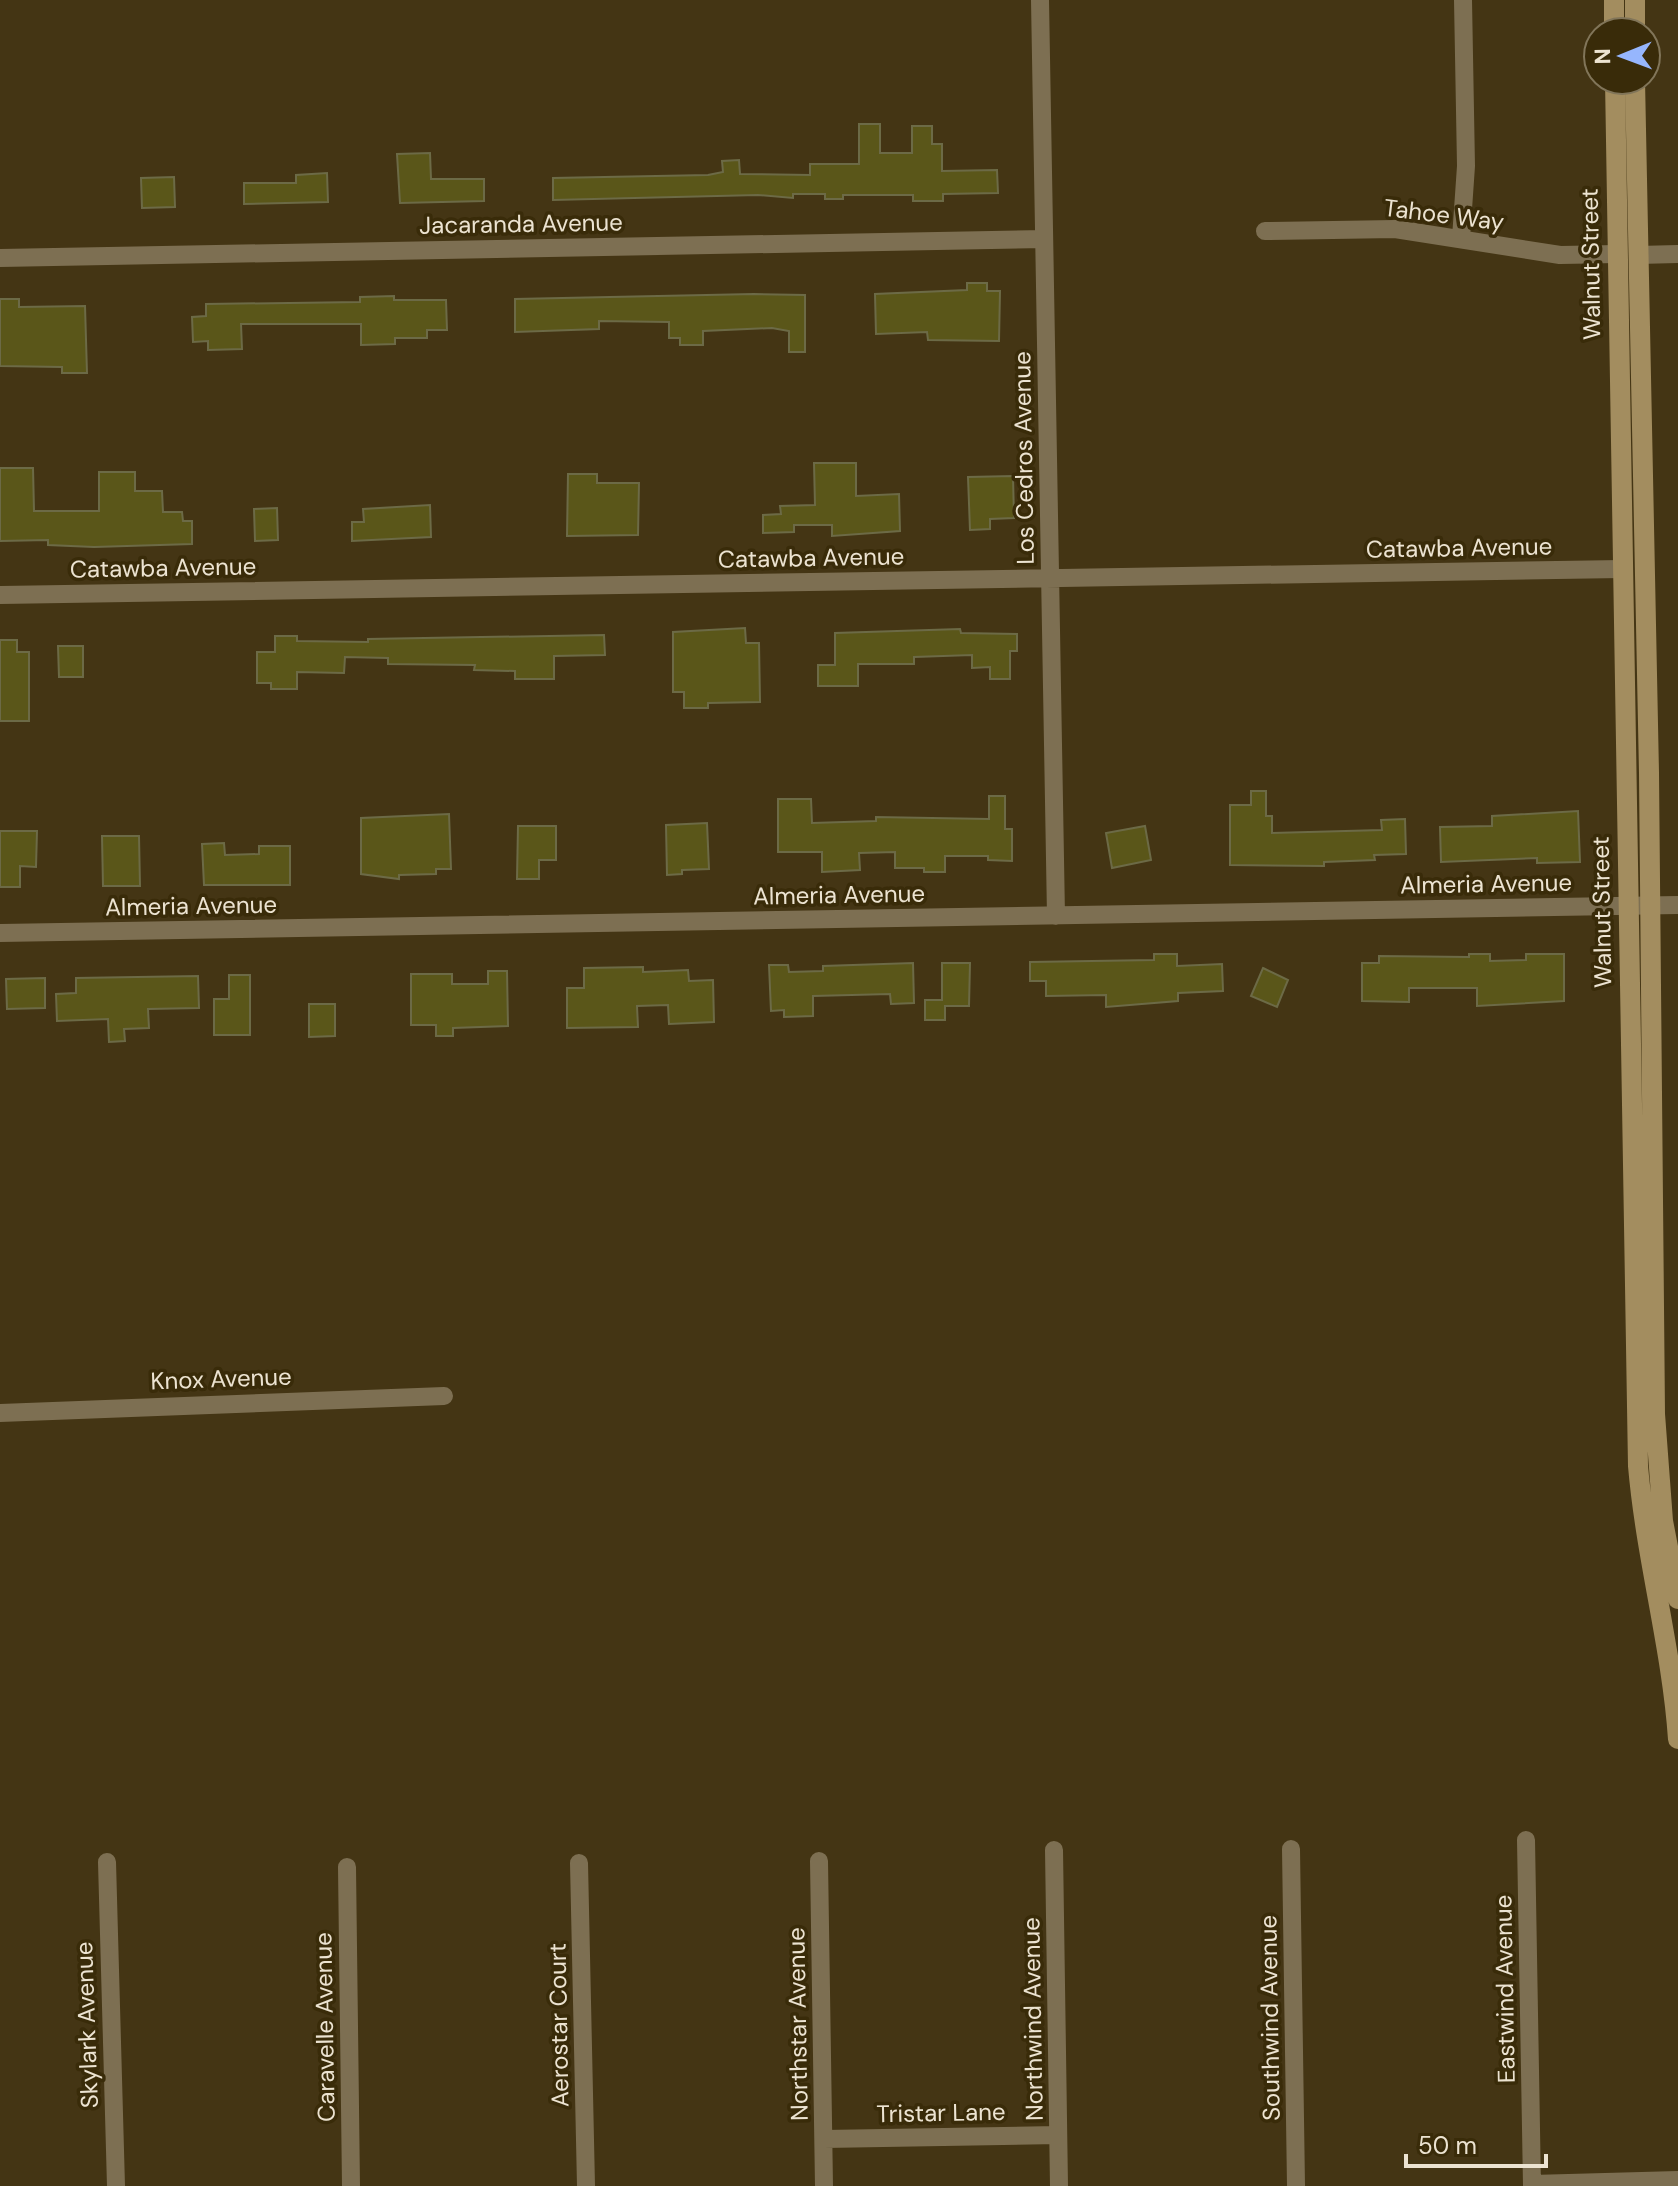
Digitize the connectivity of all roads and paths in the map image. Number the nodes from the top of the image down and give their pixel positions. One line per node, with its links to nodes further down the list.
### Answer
1 (1040, 0): 7 (street, Los Cedros Avenue)
2 (1463, 0): 6 (street)
3 (1615, 96): 8 (street, Walnut Street)
4 (1635, 96): 10 (street, Walnut Street)
5 (1265, 231): 6 (street, Tahoe Way)
6 (1461, 238): 8 (street, Tahoe Way)
7 (1044, 239): 11 (street, Jacaranda Avenue); 13 (street, Los Cedros Avenue)
8 (1617, 254): 12 (street, Walnut Street)
9 (1678, 254): 10 (street)
10 (1638, 255): 17 (street, Walnut Street)
11 (0, 258)
12 (1622, 569): 13 (street, Catawba Avenue); 16 (street, Walnut Street)
13 (1050, 578): 14 (street, Catawba Avenue); 18 (street, Los Cedros Avenue)
14 (0, 595)
15 (1678, 905): 17 (street, Almeria Avenue)
16 (1628, 906): 17 (street, Almeria Avenue); 18 (street, Almeria Avenue); 23 (street, Walnut Street)
17 (1649, 906): 22 (street, Walnut Street)
18 (1056, 916): 19 (street, Almeria Avenue)
19 (0, 933)
20 (444, 1396): 21 (street, Knox Avenue)
21 (0, 1413)
22 (1678, 1599)
23 (1678, 1739)
24 (1526, 1840): 34 (street, Eastwind Avenue)
25 (1291, 1849): 40 (street, Southwind Avenue)
26 (1054, 1850): 31 (street, Northwind Avenue)
27 (819, 1861): 32 (street, Northstar Avenue)
28 (107, 1862): 35 (street, Skylark Avenue)
29 (579, 1863): 37 (street, Aerostar Court)
30 (347, 1867): 36 (street, Caravelle Avenue)
31 (1058, 2135): 32 (street, Tristar Lane); 39 (street, Northwind Avenue)
32 (824, 2139): 38 (street, Northstar Avenue)
33 (1678, 2180): 34 (street)
34 (1532, 2185)
35 (116, 2186)
36 (351, 2186)
37 (586, 2186)
38 (824, 2186)
39 (1059, 2186)
40 (1296, 2186)

